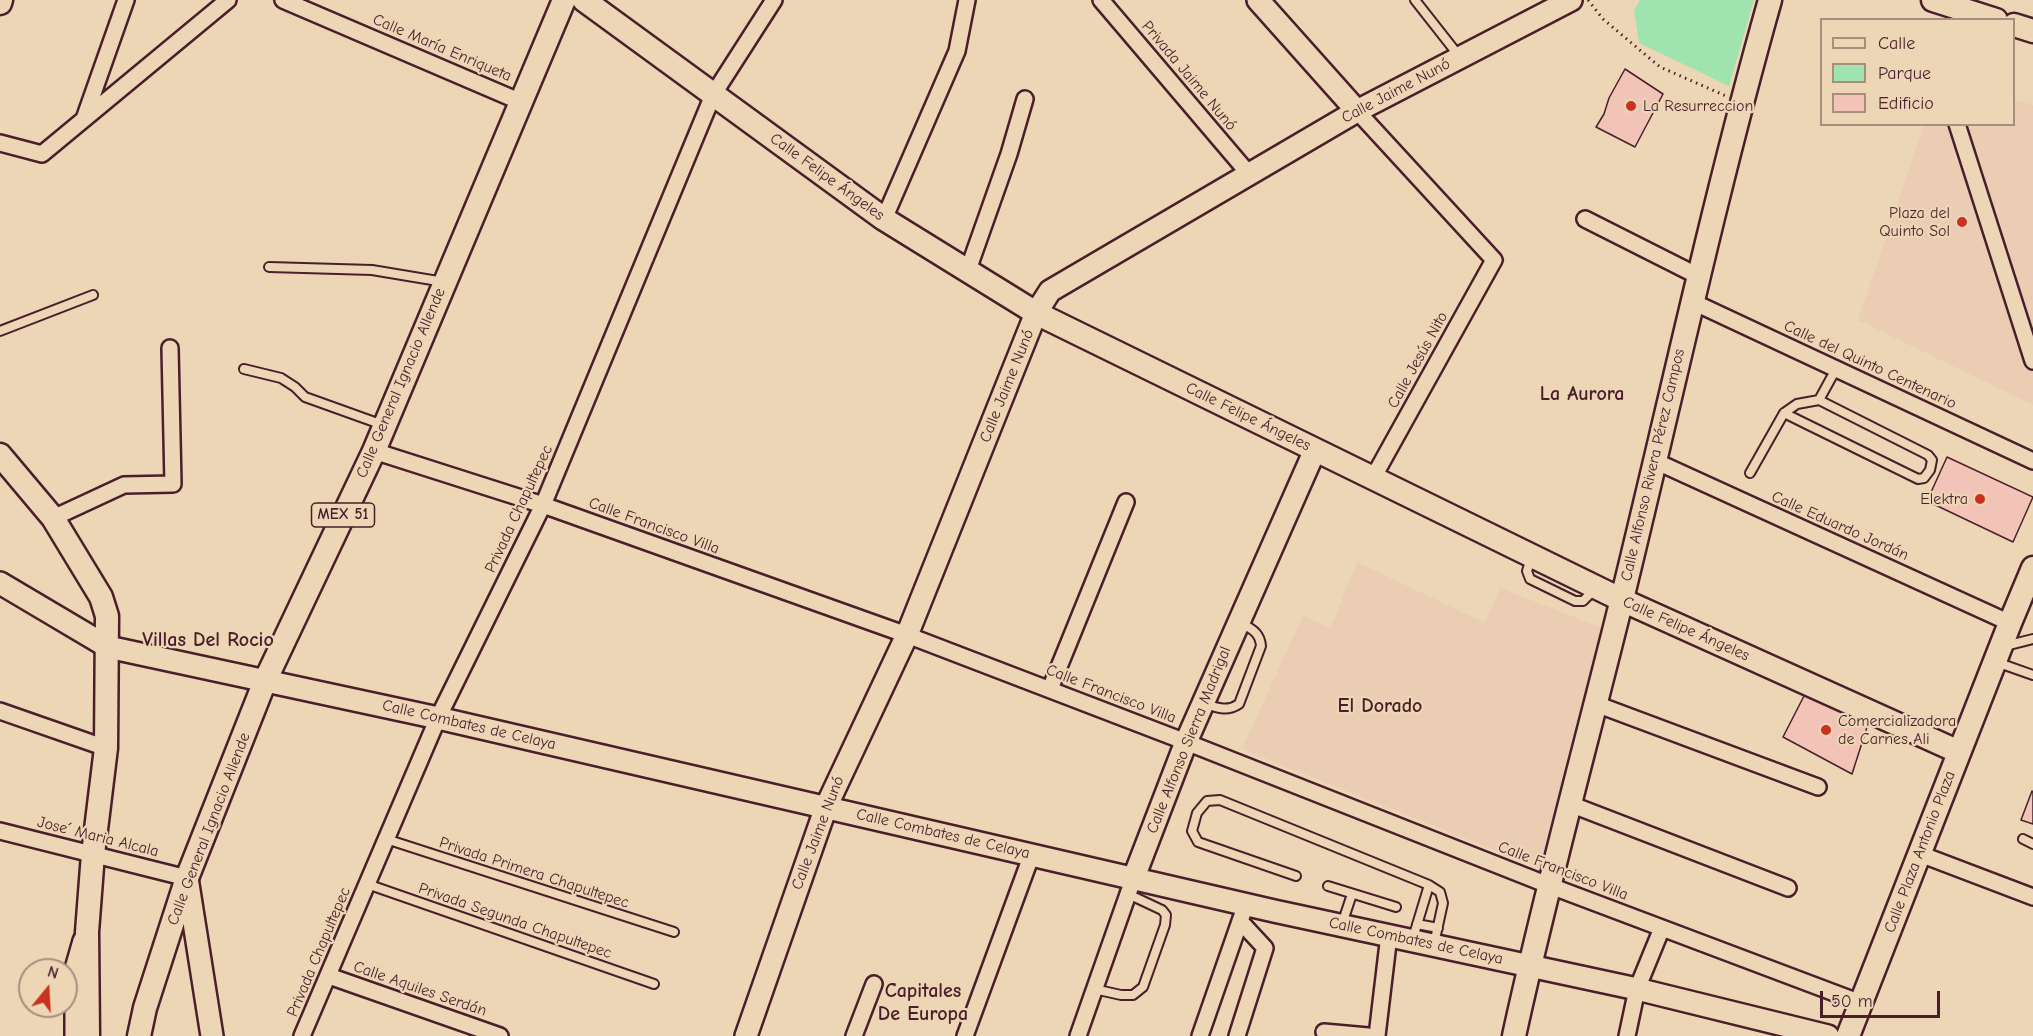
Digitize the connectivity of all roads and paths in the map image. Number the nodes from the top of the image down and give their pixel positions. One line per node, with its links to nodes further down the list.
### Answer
1 (126, 0): 24 (street)
2 (228, 0): 24 (street)
3 (283, 0): 21 (street, Calle María Enriqueta)
4 (564, 0): 21 (main road, Calle General Ignacio Allende / MEX 51)
5 (584, 0): 19 (main road, Calle Felipe Ángeles)
6 (774, 0): 19 (street, Privada Chapultepec)
7 (967, 0): 28 (street)
8 (1101, 0): 27 (street, Privada Jaime Nunó)
9 (1258, 0): 23 (street)
10 (1415, 0): 18 (lane)
11 (1571, 0): 18 (street, Calle Jaime Nunó)
12 (1588, 0): 22 (path)
13 (1770, 0): 22 (main road, Calle Alfonso Rivera Pérez Campos)
14 (1946, 9): 15 (main road)
15 (1987, 18)
16 (2015, 26): 17 (main road)
17 (2033, 31)
18 (1460, 58): 23 (street, Calle Jaime Nunó)
19 (713, 95): 28 (main road, Calle Felipe Ángeles); 53 (street, Privada Chapultepec)
20 (1025, 99): 31 (street)
21 (521, 102): 33 (main road, Calle General Ignacio Allende / MEX 51)
22 (1741, 103): 32 (main road, Calle Alfonso Rivera Pérez Campos)
23 (1357, 111): 27 (street, Calle Jaime Nunó); 51 (street, Calle Jesús Nito)
24 (84, 119): 26 (street)
25 (1957, 126): 39 (street)
26 (0, 143)
27 (1249, 174): 36 (street, Calle Jaime Nunó)
28 (884, 219): 31 (main road, Calle Felipe Ángeles)
29 (1585, 219): 32 (street)
30 (269, 267): 33 (lane)
31 (968, 270): 36 (main road, Calle Felipe Ángeles)
32 (1698, 276): 35 (main road, Calle Alfonso Rivera Pérez Campos)
33 (445, 282): 44 (main road, Calle General Ignacio Allende / MEX 51)
34 (93, 295): 37 (lane)
35 (1691, 301): 41 (street, Calle del Quinto Centenario); 48 (main road, Calle Alfonso Rivera Pérez Campos)
36 (1036, 313): 45 (main road, Calle Felipe Ángeles); 60 (street, Calle Jaime Nunó)
37 (0, 332)
38 (170, 348): 54 (street)
39 (2033, 361)
40 (244, 369): 44 (lane)
41 (1836, 369): 42 (lane); 49 (street, Calle del Quinto Centenario)
42 (1819, 400): 43 (lane); 43 (lane)
43 (1784, 413): 50 (lane)
44 (384, 425): 46 (main road, Calle General Ignacio Allende / MEX 51)
45 (1315, 450): 51 (main road, Calle Felipe Ángeles); 58 (street, Calle Alfonso Sierra Madrigal)
46 (374, 451): 53 (street, Calle Francisco Villa); 65 (main road, Calle General Ignacio Allende / MEX 51)
47 (0, 455): 54 (main road)
48 (1655, 461): 57 (main road, Calle Alfonso Rivera Pérez Campos); 59 (street, Calle Eduardo Jordán)
49 (2033, 461)
50 (1750, 473)
51 (1373, 478): 57 (main road, Calle Felipe Ángeles)
52 (1126, 502): 66 (street)
53 (543, 506): 60 (street, Calle Francisco Villa); 70 (street, Privada Chapultepec)
54 (53, 518): 62 (main road)
55 (2033, 568): 59 (main road, Calle Plaza Antonio Plaza)
56 (0, 583): 62 (street, Calle Combates de Celaya)
57 (1622, 600): 68 (main road, Calle Alfonso Rivera Pérez Campos); 73 (main road, Calle Felipe Ángeles)
58 (1239, 621): 67 (street, Calle Alfonso Sierra Madrigal); 67 (lane)
59 (2010, 623): 63 (main road, Calle Plaza Antonio Plaza)
60 (907, 635): 66 (street, Calle Francisco Villa); 76 (street, Calle Jaime Nunó)
61 (2033, 639): 63 (lane)
62 (108, 647): 65 (street, Calle Combates de Celaya); 72 (main road)
63 (1998, 654): 64 (lane); 73 (main road, Calle Plaza Antonio Plaza)
64 (2033, 675)
65 (265, 681): 70 (street, Calle Combates de Celaya); 85 (main road, Calle General Ignacio Allende / MEX 51)
66 (1050, 689): 71 (street, Calle Francisco Villa)
67 (1204, 704): 71 (street, Calle Alfonso Sierra Madrigal)
68 (1596, 704): 74 (street); 75 (main road, Calle Alfonso Rivera Pérez Campos)
69 (0, 711): 72 (street)
70 (438, 718): 76 (street, Calle Combates de Celaya); 78 (street, Privada Chapultepec)
71 (1186, 742): 88 (street, Calle Francisco Villa); 89 (street, Calle Alfonso Sierra Madrigal)
72 (106, 748): 81 (main road)
73 (1959, 752): 82 (main road, Calle Plaza Antonio Plaza)
74 (1818, 787)
75 (1570, 804): 88 (main road, Calle Alfonso Rivera Pérez Campos); 91 (street)
76 (826, 807): 83 (street, Calle Combates de Celaya); 117 (street, Calle Jaime Nunó)
77 (0, 831): 81 (street, Jose´ Maria Alcala)
78 (386, 839): 86 (street, Privada Chapultepec); 99 (lane, Privada Primera Chapultepec)
79 (2023, 839): 80 (lane)
80 (2033, 844)
81 (93, 854): 85 (street, Jose´ Maria Alcala); 98 (main road)
82 (1920, 854): 93 (street); 109 (main road, Calle Plaza Antonio Plaza)
83 (1032, 855): 89 (street, Calle Combates de Celaya); 119 (street)
84 (1296, 876): 87 (lane)
85 (187, 878): 113 (main road, Calle General Ignacio Allende / MEX 51); 114 (street)
86 (367, 884): 104 (street, Privada Chapultepec); 105 (lane, Privada Segunda Chapultepec)
87 (1429, 885): 100 (lane); 102 (lane)
88 (1548, 885): 97 (street, Calle Francisco Villa); 103 (main road, Calle Alfonso Rivera Pérez Campos)
89 (1131, 886): 95 (street, Calle Combates de Celaya); 107 (street, Calle Alfonso Sierra Madrigal); 107 (lane)
90 (1328, 886): 92 (lane)
91 (1788, 888)
92 (1352, 894): 94 (lane); 96 (lane)
93 (2033, 897)
94 (1396, 907)
95 (1243, 912): 96 (street, Calle Combates de Celaya); 121 (street); 122 (street)
96 (1342, 925): 101 (street, Calle Combates de Celaya)
97 (1662, 928): 108 (street); 109 (street, Calle Francisco Villa)
98 (87, 932): 111 (street); 112 (main road)
99 (674, 932)
100 (1415, 932): 101 (street, Calle Combates de Celaya); 102 (street, Calle Combates de Celaya)
101 (1389, 936): 124 (street)
102 (1436, 937): 103 (street, Calle Combates de Celaya)
103 (1529, 966): 108 (street, Calle Combates de Celaya); 125 (main road, Calle Alfonso Rivera Pérez Campos)
104 (328, 976): 115 (street, Privada Chapultepec); 116 (street, Calle Aquiles Serdán)
105 (654, 984)
106 (874, 984): 118 (street)
107 (1094, 989): 120 (street, Calle Alfonso Sierra Madrigal)
108 (1637, 989): 126 (street); 127 (street, Calle Combates de Celaya)
109 (1861, 1003): 128 (main road, Calle Plaza Antonio Plaza)
110 (1324, 1032): 123 (street)
111 (76, 1036)
112 (88, 1036)
113 (140, 1036)
114 (212, 1036)
115 (302, 1036)
116 (500, 1036)
117 (746, 1036)
118 (854, 1036)
119 (965, 1036)
120 (1078, 1036)
121 (1200, 1036)
122 (1237, 1036)
123 (1368, 1036)
124 (1377, 1036)
125 (1515, 1036)
126 (1628, 1036)
127 (1828, 1036)
128 (1848, 1036)

